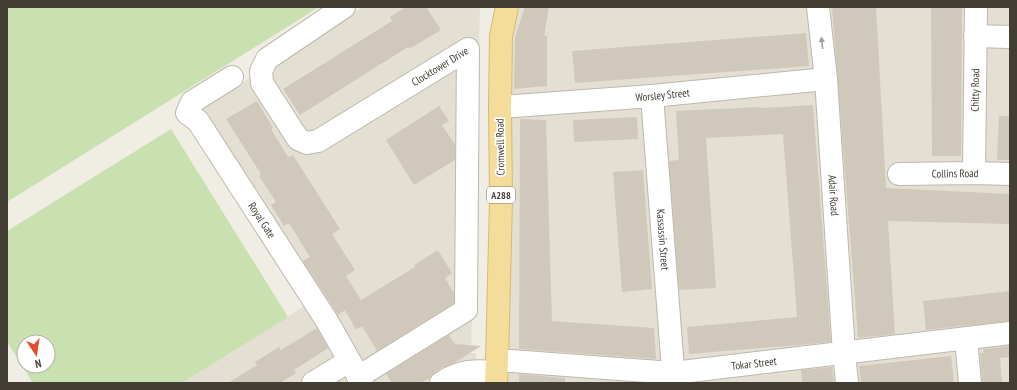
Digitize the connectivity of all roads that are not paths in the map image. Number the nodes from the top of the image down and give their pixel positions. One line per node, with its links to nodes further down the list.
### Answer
1 (344, 7): 18 (street, Clocktower Drive)
2 (507, 7): 10 (main road, Cromwell Road / A288)
3 (818, 7): 8 (street, Adair Road, one-way to 3)
4 (976, 7): 5 (street, Chitty Road)
5 (975, 36): 6 (street); 11 (street, Chitty Road)
6 (1010, 36)
7 (232, 76): 18 (street, Royal Gate)
8 (826, 79): 9 (street, Worsley Street); 16 (street, Adair Road)
9 (652, 96): 10 (street, Worsley Street); 19 (street, Kassassin Street)
10 (500, 107): 17 (main road, Cromwell Road / A288)
11 (974, 173): 12 (street, Collins Road); 13 (street, Collins Road)
12 (899, 174)
13 (1010, 174)
14 (1010, 334): 15 (street, Tokar Street)
15 (966, 339): 16 (street, Tokar Street); 23 (street)
16 (844, 353): 19 (street, Tokar Street); 22 (street, Adair Road)
17 (496, 372): 19 (street, Tokar Street); 21 (street)
18 (356, 373): 20 (street)
19 (673, 378)
20 (313, 383)
21 (441, 383)
22 (847, 383)
23 (970, 383)

